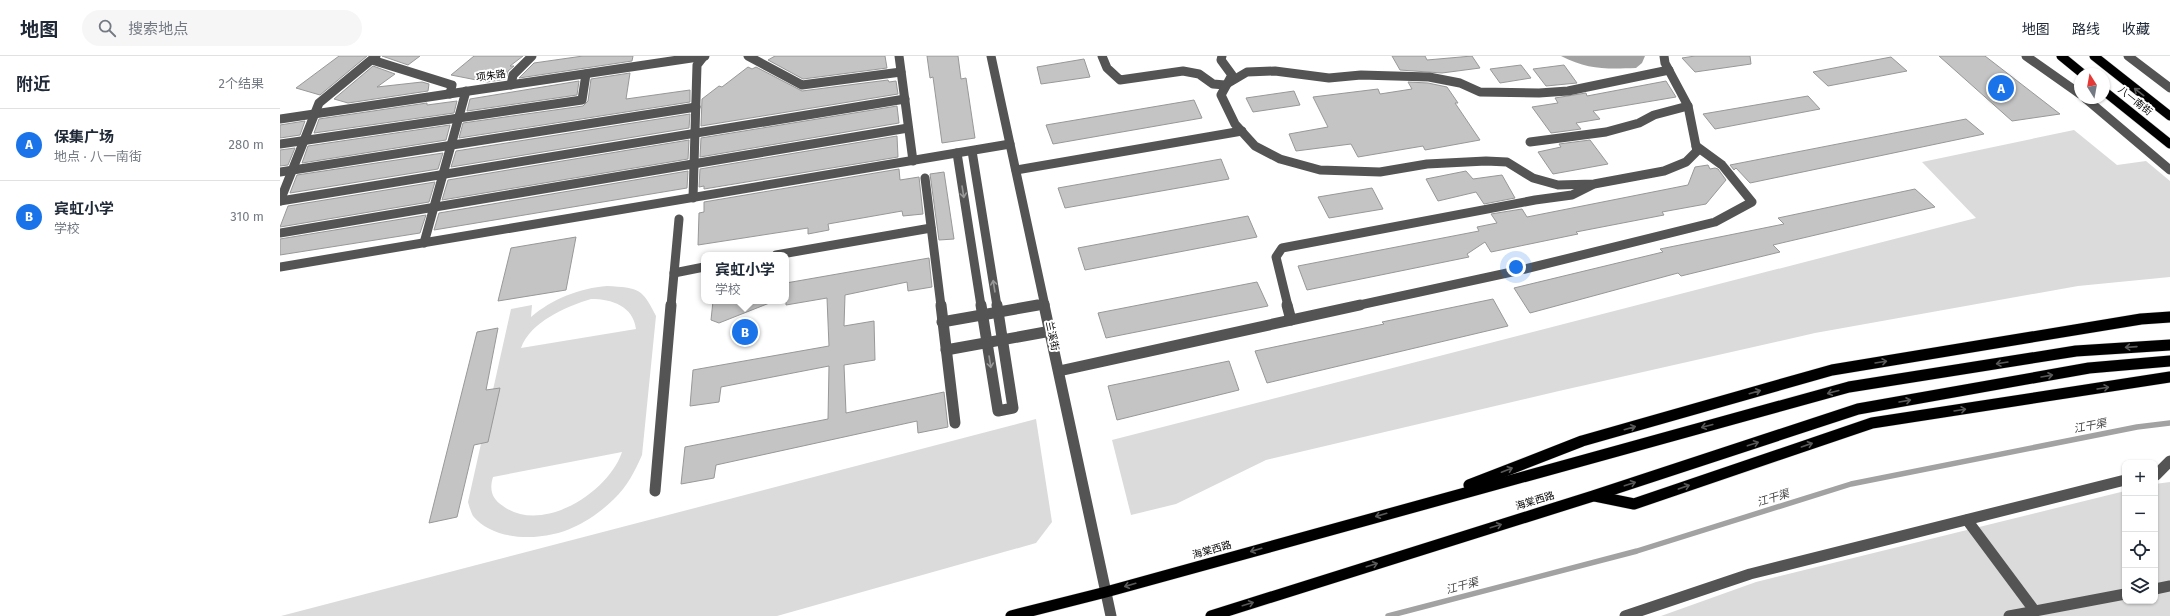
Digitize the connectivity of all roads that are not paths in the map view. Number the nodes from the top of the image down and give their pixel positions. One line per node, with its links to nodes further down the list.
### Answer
1 (532, 56): 19 (street)
2 (704, 56): 14 (street, 项朱路); 29 (street)
3 (748, 56): 17 (street)
4 (899, 56): 17 (street)
5 (991, 56): 40 (street, 兰溪街)
6 (1102, 56): 20 (street)
7 (1222, 56): 20 (street)
8 (1664, 56): 16 (street)
9 (2026, 56): 22 (street)
10 (2061, 56): 15 (main road)
11 (2094, 56): 31 (main road, 八一南街, one-way to 11)
12 (2128, 56): 21 (street)
13 (374, 58): 24 (street); 30 (street)
14 (669, 58): 18 (street, 项朱路)
15 (2076, 68)
16 (1669, 70): 20 (street); 28 (street)
17 (901, 72): 26 (street)
18 (586, 74): 19 (street, 项朱路); 33 (street)
19 (511, 84): 23 (street, 项朱路)
20 (1225, 84): 35 (street)
21 (2170, 88)
22 (2074, 90)
23 (466, 91): 24 (street, 项朱路); 33 (street)
24 (450, 94): 30 (street, 项朱路)
25 (2110, 96): 41 (main road, 八一南街)
26 (905, 99): 34 (street); 36 (street)
27 (2092, 104): 50 (street)
28 (1688, 106): 38 (street); 43 (street)
29 (696, 107): 36 (street); 42 (street)
30 (313, 114): 32 (street, 项朱路); 37 (street)
31 (2170, 116)
32 (280, 118)
33 (458, 118): 37 (street); 42 (street)
34 (908, 128): 46 (street); 47 (street)
35 (1242, 131): 49 (street); 54 (street)
36 (695, 133): 47 (street); 52 (street)
37 (303, 141): 39 (street); 48 (street)
38 (1530, 142)
39 (280, 144)
40 (1010, 144): 44 (street); 49 (street, 兰溪街)
41 (2170, 144)
42 (451, 145): 48 (street); 52 (street)
43 (1696, 146): 54 (street); 69 (street)
44 (972, 151): 45 (street); 66 (street, one-way to 44)
45 (956, 153): 46 (street); 67 (street, one-way to 67)
46 (913, 161): 55 (street)
47 (694, 164): 55 (street); 56 (street)
48 (292, 170): 51 (street); 52 (street)
49 (1016, 170): 65 (street, 兰溪街)
50 (2170, 170)
51 (280, 172)
52 (443, 175): 56 (street)
53 (925, 178): 58 (street)
54 (1594, 184): 69 (street)
55 (692, 198): 60 (street)
56 (434, 207): 59 (street); 60 (street)
57 (679, 219): 64 (street)
58 (931, 228): 61 (street); 70 (street)
59 (280, 233)
60 (424, 243): 62 (street)
61 (789, 253)
62 (280, 267)
63 (701, 268): 64 (street)
64 (674, 273): 85 (street)
65 (1045, 304): 66 (street); 71 (street, 兰溪街)
66 (998, 312): 67 (street); 72 (street)
67 (982, 315): 70 (street); 73 (street)
68 (2170, 317): 87 (main road, one-way to 68)
69 (1291, 320): 77 (street)
70 (942, 322): 75 (street)
71 (1051, 331): 72 (street); 77 (street, 兰溪街)
72 (1002, 340): 73 (street); 73 (street, one-way to 72)
73 (987, 342): 75 (street)
74 (2170, 344): 87 (main road, one-way to 87)
75 (946, 350): 79 (street)
76 (2170, 361): 86 (main road, 海棠西路, one-way to 76)
77 (1059, 371): 91 (street, 兰溪街)
78 (2170, 378): 86 (main road, one-way to 78)
79 (955, 423)
80 (2170, 461): 81 (street)
81 (2158, 473)
82 (2170, 473): 83 (street)
83 (2158, 475)
84 (2122, 481): 88 (street)
85 (655, 491)
86 (1593, 496): 96 (main road, 海棠西路, one-way to 86)
87 (1418, 505): 91 (main road, 海棠西路, one-way to 91)
88 (1967, 520): 93 (street); 97 (street)
89 (2170, 586): 90 (street)
90 (2158, 588)
91 (1106, 592): 94 (main road, 海棠西路); 95 (street, 兰溪街)
92 (2122, 595): 93 (street)
93 (2034, 610): 98 (street)
94 (1011, 616)
95 (1111, 616)
96 (1211, 616)
97 (1625, 616)
98 (2008, 616)

